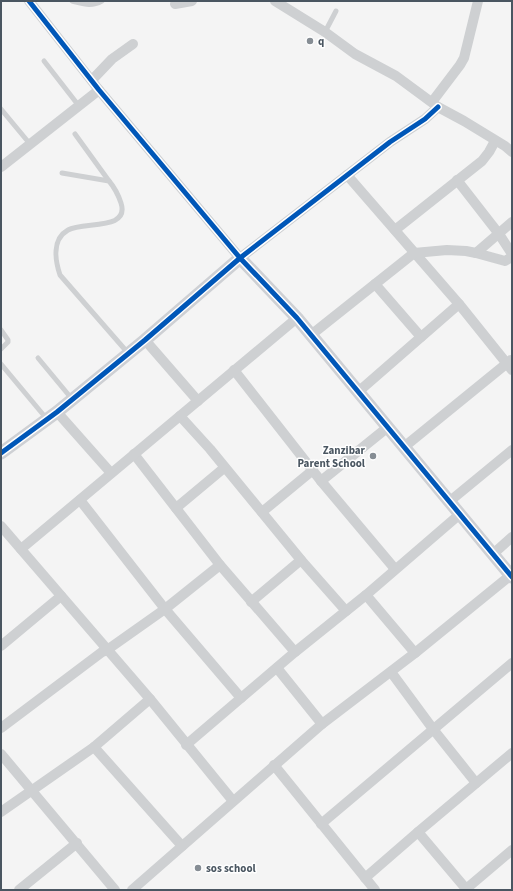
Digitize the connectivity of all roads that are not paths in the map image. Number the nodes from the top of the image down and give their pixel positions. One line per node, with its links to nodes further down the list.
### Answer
1 (29, 1): 12 (street)
2 (72, 1): 3 (lane)
3 (102, 1)
4 (192, 1): 7 (street)
5 (276, 1): 9 (street)
6 (478, 1): 14 (street)
7 (175, 4)
8 (336, 11): 9 (lane)
9 (325, 32): 14 (street)
10 (133, 44): 12 (street)
11 (44, 61): 15 (lane)
12 (92, 80): 13 (street)
13 (99, 90): 15 (street); 31 (street)
14 (435, 105): 18 (street); 23 (street)
15 (79, 106): 19 (street)
16 (1, 109): 19 (lane)
17 (75, 134): 25 (lane)
18 (495, 141): 20 (street); 24 (street)
19 (30, 144): 21 (street)
20 (512, 152)
21 (1, 167)
22 (62, 173): 25 (lane)
23 (347, 175): 27 (street); 31 (street)
24 (457, 180): 27 (street); 28 (street)
25 (109, 181): 40 (lane)
26 (512, 222): 28 (street)
27 (395, 230): 29 (street)
28 (499, 234): 30 (street); 30 (street)
29 (414, 253): 30 (street); 32 (street); 33 (street)
30 (476, 253)
31 (240, 258): 34 (street); 38 (street)
32 (375, 284): 36 (street); 37 (street)
33 (459, 304): 37 (street); 43 (street)
34 (297, 318): 36 (street); 44 (street)
35 (1, 330): 39 (lane)
36 (310, 335): 45 (street)
37 (421, 337): 45 (street)
38 (146, 340): 40 (street); 47 (street)
39 (1, 349)
40 (128, 353): 46 (street)
41 (38, 358): 46 (lane)
42 (1, 364): 48 (lane)
43 (510, 364): 51 (street)
44 (234, 370): 47 (street); 56 (street)
45 (358, 392): 50 (street)
46 (72, 399): 48 (street)
47 (198, 401): 49 (street)
48 (52, 416): 53 (street); 57 (street)
49 (180, 416): 54 (street); 55 (street)
50 (388, 427): 51 (street); 58 (street)
51 (404, 447): 60 (street)
52 (512, 450): 60 (street)
53 (1, 453)
54 (134, 454): 57 (street); 61 (street)
55 (224, 468): 61 (street); 62 (street)
56 (313, 470): 58 (street); 62 (street)
57 (112, 473): 59 (street)
58 (321, 481): 70 (street)
59 (80, 500): 66 (street); 75 (street)
60 (450, 501): 63 (street)
61 (176, 508): 69 (street)
62 (262, 512): 68 (street)
63 (460, 514): 67 (street); 70 (street)
64 (1, 526): 66 (street)
65 (512, 537): 67 (street)
66 (21, 549): 73 (street)
67 (493, 554): 71 (street)
68 (301, 560): 74 (street); 76 (street)
69 (220, 565): 74 (street); 75 (street)
70 (395, 569): 72 (street)
71 (511, 576): 80 (street)
72 (366, 595): 76 (street); 80 (street)
73 (61, 596): 77 (street); 78 (street)
74 (251, 602): 79 (street)
75 (165, 609): 78 (street); 84 (street)
76 (346, 611): 79 (street)
77 (3, 640)
78 (107, 650): 85 (street); 87 (street)
79 (295, 652): 82 (street)
80 (415, 653): 83 (street)
81 (512, 663): 88 (street)
82 (277, 668): 84 (street); 86 (street)
83 (391, 672): 86 (street); 88 (street)
84 (241, 698): 89 (street)
85 (150, 699): 89 (street); 90 (street)
86 (322, 724): 93 (street)
87 (1, 728)
88 (433, 729): 94 (street); 98 (street)
89 (186, 745): 96 (street)
90 (94, 747): 95 (street); 101 (street)
91 (512, 753): 94 (street)
92 (1, 754): 95 (street)
93 (274, 765): 96 (street); 98 (street)
94 (476, 783): 99 (street)
95 (32, 790): 97 (street); 100 (street)
96 (233, 801): 101 (street)
97 (1, 812)
98 (321, 824): 103 (street)
99 (418, 832): 103 (street); 104 (street)
100 (77, 843): 105 (street); 106 (street)
101 (182, 846): 107 (street)
102 (512, 850): 104 (street)
103 (365, 878): 108 (street)
104 (466, 889)
105 (19, 890)
106 (115, 890)
107 (132, 890)
108 (374, 890)

